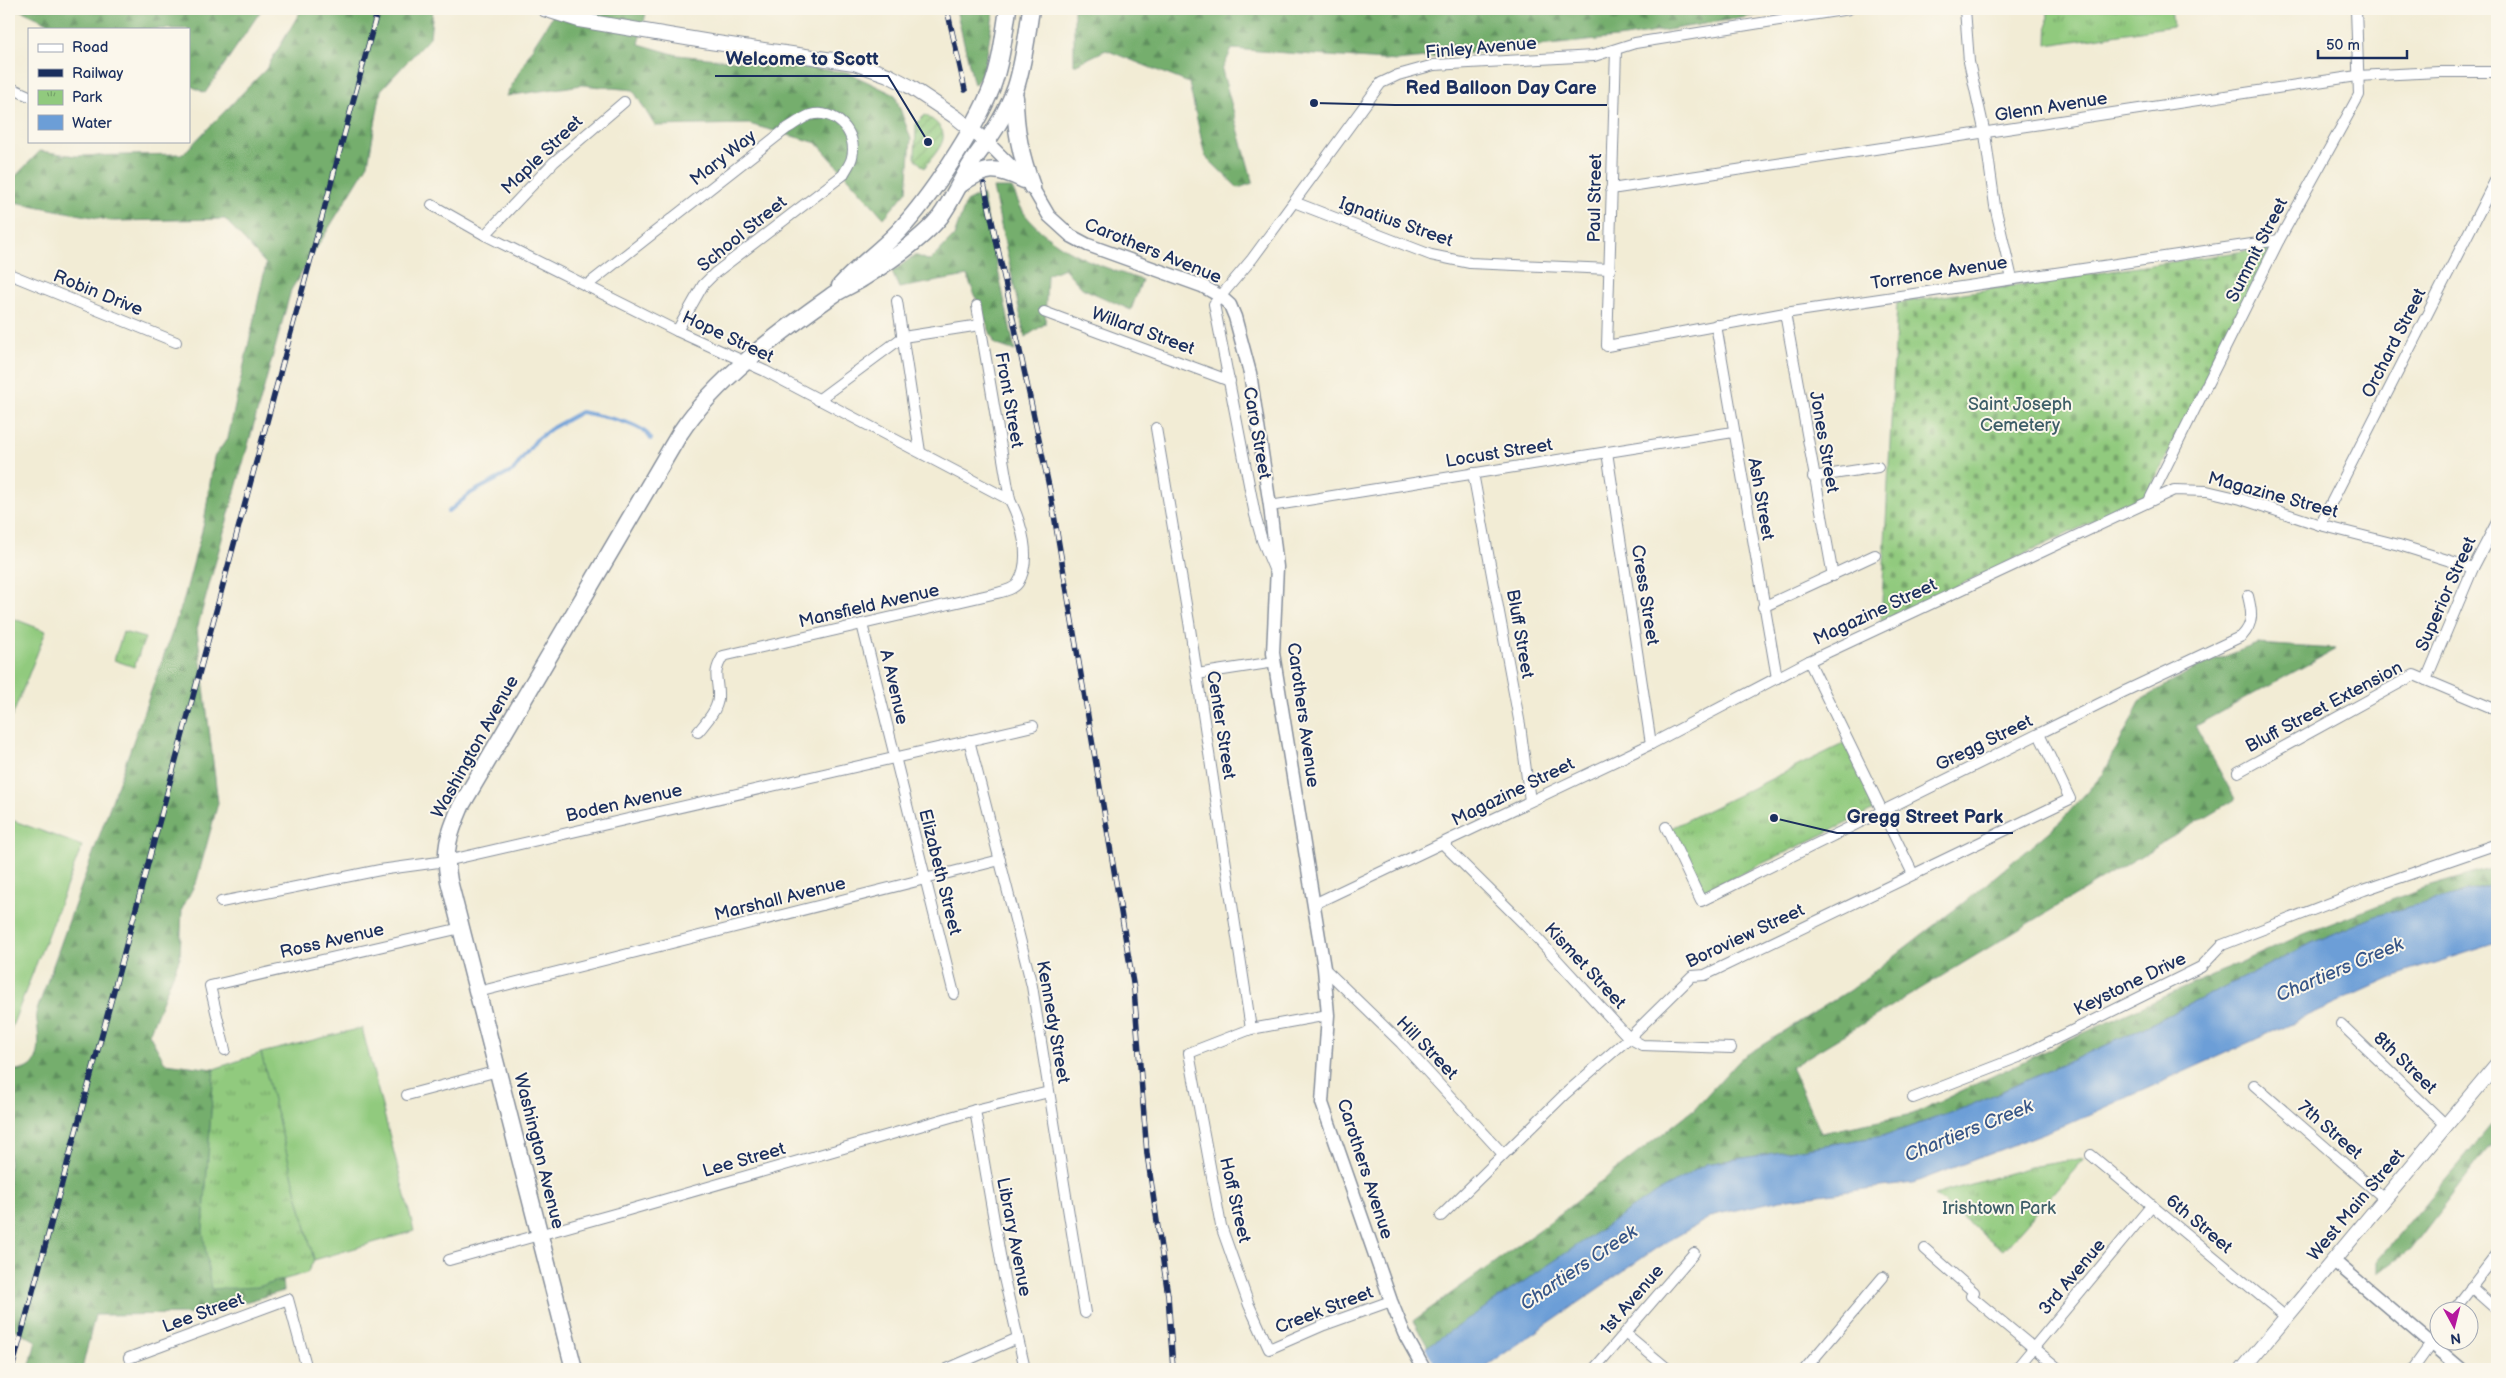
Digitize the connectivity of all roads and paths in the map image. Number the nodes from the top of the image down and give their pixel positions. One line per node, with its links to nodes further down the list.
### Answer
1 (544, 9): 14 (main road)
2 (1008, 9): 14 (main road, Washington Avenue)
3 (1030, 9): 11 (main road, Washington Avenue)
4 (1849, 9): 7 (street, Finley Avenue)
5 (1965, 9): 15 (street)
6 (2356, 9): 9 (street, Summit Street)
7 (1616, 50): 21 (street, Paul Street); 22 (street, Finley Avenue)
8 (2497, 72): 9 (street, Glenn Avenue)
9 (2357, 76): 15 (street, Glenn Avenue); 25 (street, Summit Street)
10 (9, 86): 12 (street)
11 (1016, 87): 16 (main road, Washington Avenue); 19 (main road)
12 (28, 96)
13 (624, 102): 24 (street, Maple Street)
14 (970, 128): 16 (main road); 30 (main road, Washington Avenue)
15 (1985, 134): 21 (street, Glenn Avenue); 28 (street)
16 (988, 143): 19 (street, Carothers Avenue); 20 (main road, Washington Avenue)
17 (843, 175): 29 (street, Mary Way); 38 (street, School Street)
18 (2497, 177): 56 (street, Orchard Street)
19 (1028, 184): 20 (main road); 31 (street, Carothers Avenue)
20 (957, 187): 30 (main road, Washington Avenue)
21 (1611, 190): 26 (street, Paul Street)
22 (1294, 202): 26 (street, Ignatius Street); 31 (street, Finley Avenue)
23 (432, 204): 24 (street, Hope Street)
24 (484, 235): 29 (street, Hope Street)
25 (2279, 240): 28 (street, Torrence Avenue); 52 (street, Summit Street)
26 (1610, 269): 41 (street, Paul Street)
27 (9, 274): 40 (street, Robin Drive)
28 (2012, 279): 35 (street, Torrence Avenue)
29 (586, 286): 38 (street, Hope Street)
30 (832, 296): 42 (main road, Washington Avenue)
31 (1220, 296): 43 (street, Caro Street); 54 (street, Carothers Avenue)
32 (897, 301): 39 (street)
33 (977, 306): 36 (street, Front Street)
34 (1044, 312): 43 (street, Willard Street)
35 (1785, 313): 37 (street, Torrence Avenue); 51 (street, Jones Street)
36 (980, 325): 39 (street); 53 (street, Front Street)
37 (1716, 325): 41 (street, Torrence Avenue); 46 (street, Ash Street)
38 (677, 332): 42 (street, Hope Street)
39 (903, 337): 44 (street); 47 (street)
40 (176, 342)
41 (1607, 346)
42 (744, 363): 44 (street, Hope Street); 83 (main road, Washington Avenue)
43 (1230, 381): 59 (street, Caro Street)
44 (818, 400): 47 (street, Hope Street)
45 (1156, 428): 66 (street, Center Street)
46 (1733, 432): 48 (street, Locust Street); 62 (street, Ash Street)
47 (920, 452): 53 (street, Hope Street)
48 (1607, 452): 50 (street, Locust Street); 74 (street, Cress Street)
49 (1878, 467): 51 (street)
50 (1473, 473): 54 (street, Locust Street); 77 (street, Bluff Street)
51 (1813, 477): 60 (street, Jones Street)
52 (2150, 499): 56 (street, Magazine Street); 64 (street, Magazine Street)
53 (1010, 500): 63 (street, Mansfield Avenue)
54 (1270, 506): 59 (street, Carothers Avenue)
55 (2497, 522): 58 (street, Superior Street)
56 (2320, 525): 58 (street, Magazine Street)
57 (1875, 555): 60 (street)
58 (2473, 568): 68 (street, Superior Street)
59 (1277, 576): 65 (street, Carothers Avenue)
60 (1833, 576): 62 (street)
61 (2248, 596): 72 (street, Gregg Street)
62 (1763, 607): 67 (street, Ash Street)
63 (862, 624): 71 (street, Mansfield Avenue); 75 (street, A Avenue)
64 (1809, 661): 67 (street, Magazine Street); 78 (street)
65 (1275, 662): 66 (street); 87 (street, Carothers Avenue)
66 (1197, 674): 94 (street, Center Street)
67 (1776, 678): 74 (street, Magazine Street)
68 (2426, 680): 69 (street); 76 (street, Bluff Street Extension)
69 (2497, 710)
70 (1033, 726): 73 (street, Boden Avenue)
71 (698, 732)
72 (2039, 734): 78 (street, Gregg Street); 84 (street, Boroview Street)
73 (969, 740): 75 (street, Boden Avenue); 82 (street, Kennedy Street)
74 (1652, 744): 77 (street, Magazine Street)
75 (894, 757): 83 (street, Boden Avenue); 85 (street, Elizabeth Street)
76 (2238, 772)
77 (1530, 800): 80 (street, Magazine Street)
78 (1883, 812): 79 (street, Gregg Street); 84 (street)
79 (1666, 827)
80 (1443, 844): 87 (street, Magazine Street); 95 (street, Kismet Street)
81 (2497, 844): 103 (street, Keystone Drive)
82 (1000, 860): 85 (street, Marshall Avenue); 101 (street, Kennedy Street)
83 (446, 861): 86 (street, Boden Avenue); 88 (main road, Washington Avenue)
84 (1913, 874): 95 (street, Boroview Street)
85 (925, 879): 90 (street, Marshall Avenue); 91 (street, Elizabeth Street)
86 (221, 902)
87 (1314, 904): 89 (street, Carothers Avenue)
88 (461, 928): 90 (main road, Washington Avenue); 97 (street, Ross Avenue)
89 (1324, 968): 92 (street, Carothers Avenue); 106 (street, Hill Street)
90 (478, 992): 99 (main road, Washington Avenue)
91 (954, 994)
92 (1328, 1015): 94 (street); 120 (street, Carothers Avenue)
93 (2341, 1024): 105 (street, 8th Street)
94 (1251, 1029): 128 (street, Hoff Street)
95 (1629, 1038): 96 (street); 106 (street, Boroview Street)
96 (1731, 1048)
97 (225, 1050)
98 (2497, 1064): 105 (main road, West Main Street)
99 (498, 1071): 102 (street); 111 (main road, Washington Avenue)
100 (2254, 1085): 108 (street, 7th Street)
101 (1049, 1092): 104 (street, Lee Street); 122 (street, Kennedy Street)
102 (407, 1095)
103 (1913, 1098)
104 (974, 1110): 111 (street, Lee Street); 126 (street, Library Avenue)
105 (2446, 1126): 108 (main road, West Main Street)
106 (1503, 1154): 110 (street, Boroview Street)
107 (2091, 1155): 109 (street, 6th Street)
108 (2385, 1199): 116 (main road, West Main Street)
109 (2152, 1206): 123 (street, 6th Street); 127 (street, 3rd Avenue)
110 (1441, 1216)
111 (540, 1235): 115 (street, Lee Street); 132 (main road, Washington Avenue)
112 (1925, 1249): 127 (street)
113 (1694, 1253): 124 (street, 1st Avenue)
114 (2497, 1254): 118 (street)
115 (449, 1260)
116 (2334, 1261): 123 (main road, West Main Street); 125 (street)
117 (1883, 1277): 139 (street)
118 (2471, 1287): 119 (street); 121 (street)
119 (2461, 1300)
120 (1391, 1301): 128 (street, Creek Street); 136 (street, Carothers Avenue)
121 (2497, 1310)
122 (1085, 1313)
123 (2286, 1317): 142 (main road, West Main Street)
124 (1625, 1333): 137 (street, 1st Avenue); 138 (street)
125 (2428, 1334)
126 (1018, 1338): 134 (street); 135 (street, Library Avenue)
127 (2034, 1348): 140 (street, 3rd Avenue); 141 (street)
128 (1269, 1349)
129 (2428, 1349): 143 (street)
130 (2445, 1350): 144 (street)
131 (129, 1358): 133 (street, Lee Street)
132 (570, 1368)
133 (307, 1369)
134 (947, 1369)
135 (1025, 1369)
136 (1424, 1369)
137 (1594, 1369)
138 (1668, 1369)
139 (1805, 1369)
140 (2016, 1369)
141 (2059, 1369)
142 (2243, 1369)
143 (2413, 1369)
144 (2461, 1369)

